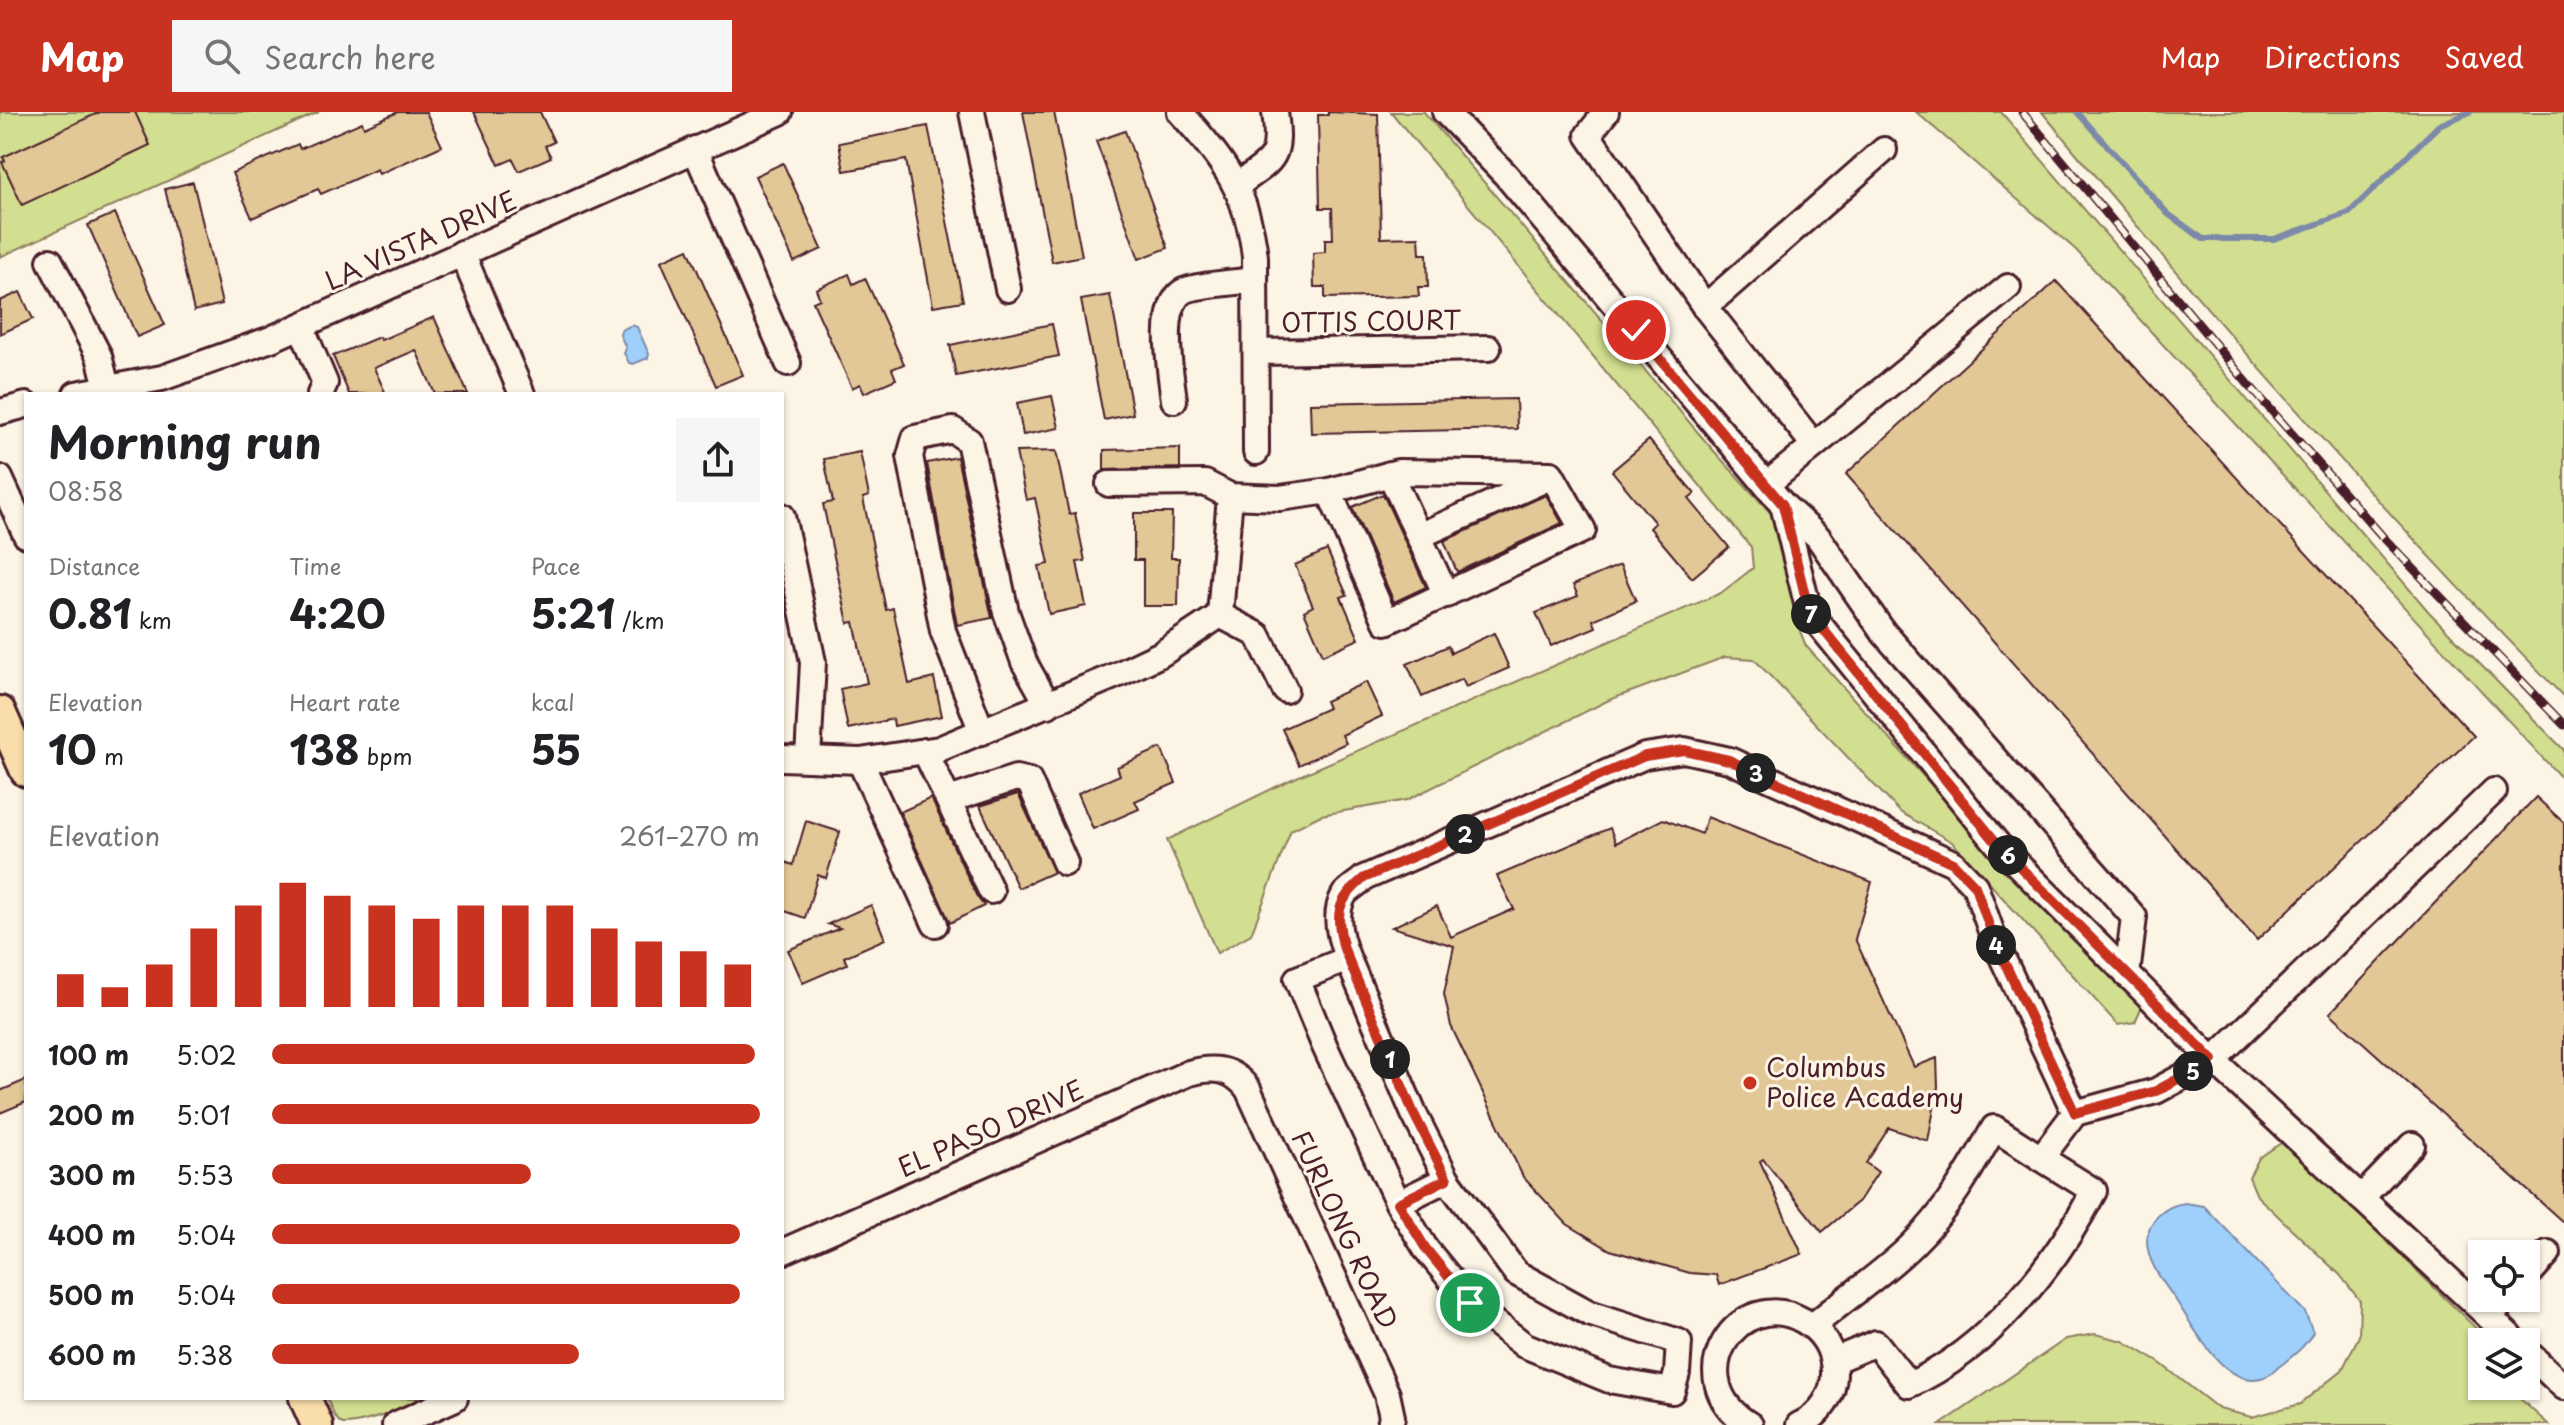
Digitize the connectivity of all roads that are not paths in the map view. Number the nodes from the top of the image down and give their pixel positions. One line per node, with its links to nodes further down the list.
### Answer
1 (780, 112): 7 (street, LA VISTA DRIVE)
2 (972, 112): 14 (street)
3 (1180, 112): 9 (street)
4 (1275, 112): 9 (street)
5 (1445, 112): 34 (street)
6 (1606, 112): 15 (street)
7 (695, 149): 10 (street, LA VISTA DRIVE); 19 (street)
8 (1884, 150): 15 (street)
9 (1237, 185): 12 (street)
10 (462, 253): 16 (street, LA VISTA DRIVE); 24 (street)
11 (50, 261): 21 (street)
12 (1255, 280): 18 (street); 25 (street)
13 (2008, 287): 28 (street)
14 (1008, 289)
15 (1705, 307): 28 (street)
16 (301, 326): 20 (street, LA VISTA DRIVE); 23 (street)
17 (1488, 348): 18 (street, OTTIS COURT)
18 (1256, 352): 29 (street)
19 (788, 363)
20 (166, 386): 21 (street, LA VISTA DRIVE)
21 (107, 387): 22 (street, LA VISTA DRIVE)
22 (85, 392)
23 (321, 392)
24 (521, 392)
25 (1174, 400)
26 (24, 406): 27 (street)
27 (0, 412)
28 (1814, 445): 34 (street)
29 (1256, 452)
30 (1390, 474): 31 (street); 35 (street); 40 (street)
31 (1552, 476): 40 (street); 41 (street)
32 (0, 478): 39 (street)
33 (1109, 484): 36 (street)
34 (1766, 485): 37 (street)
35 (1329, 491): 36 (street); 41 (street)
36 (1230, 496): 42 (street)
37 (1783, 505): 59 (street); 59 (street)
38 (784, 525): 50 (street)
39 (24, 531)
40 (1419, 536): 41 (street)
41 (1446, 595)
42 (1220, 615): 43 (street); 44 (street)
43 (1285, 690)
44 (1048, 705): 46 (street); 46 (street)
45 (0, 712): 47 (main road)
46 (982, 732): 48 (street)
47 (7, 746): 52 (main road)
48 (925, 751): 51 (street); 54 (street)
49 (784, 758): 50 (street)
50 (808, 759): 51 (street)
51 (860, 761): 57 (street)
52 (24, 768)
53 (2494, 791): 60 (street)
54 (949, 800): 55 (street); 56 (street)
55 (1065, 863)
56 (991, 891)
57 (935, 924)
58 (1348, 959): 62 (street); 65 (street); 67 (street)
59 (2127, 975): 60 (street)
60 (2213, 1060): 62 (street); 66 (street)
61 (1225, 1070): 68 (street, EL PASO DRIVE); 84 (street, FURLONG ROAD)
62 (2075, 1113): 64 (street)
63 (2412, 1145): 66 (street)
64 (2041, 1158): 73 (street); 75 (street)
65 (1447, 1179): 67 (street); 77 (street)
66 (2361, 1198): 72 (street)
67 (1398, 1203): 77 (street)
68 (784, 1251)
69 (2548, 1253): 70 (street)
70 (2540, 1262)
71 (2494, 1312): 72 (street)
72 (2489, 1317): 74 (street)
73 (1813, 1326): 75 (street); 78 (street)
74 (2501, 1328)
75 (1833, 1361): 86 (street)
76 (2540, 1364): 79 (street)
77 (1677, 1369): 78 (street)
78 (1716, 1375): 85 (street)
79 (2564, 1387)
80 (306, 1400): 82 (main road)
81 (451, 1400): 83 (street)
82 (317, 1425)
83 (395, 1425)
84 (1390, 1425)
85 (1750, 1425)
86 (1799, 1425)

